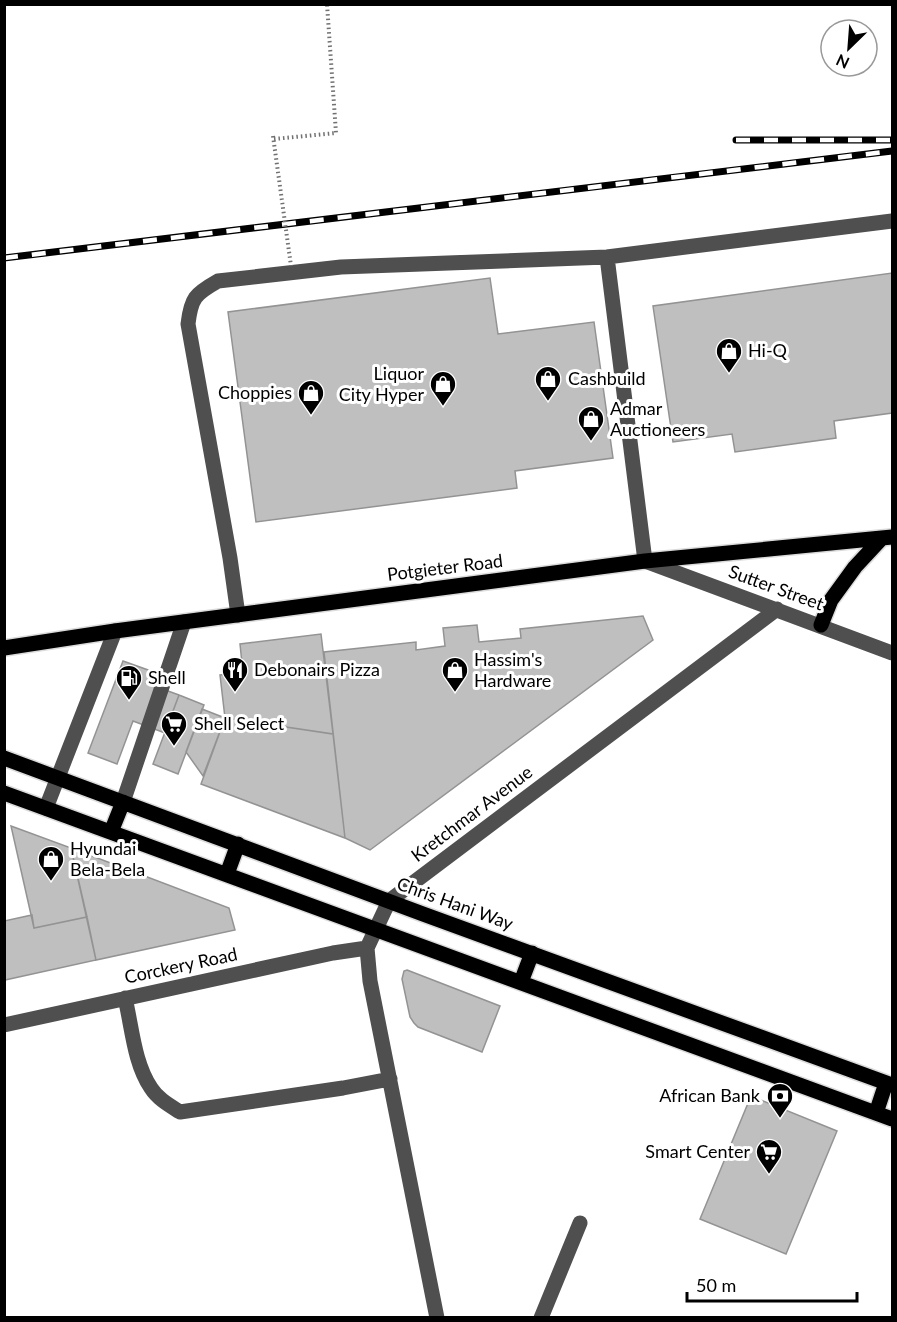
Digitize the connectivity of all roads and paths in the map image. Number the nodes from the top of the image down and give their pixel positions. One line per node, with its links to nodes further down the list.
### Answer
1 (327, 4): 4 (path, bridge)
2 (892, 221): 3 (street)
3 (607, 257): 6 (street); 8 (street)
4 (291, 266)
5 (887, 537): 6 (main road, Potgieter Road); 10 (main road)
6 (645, 561): 7 (street, Sutter Street); 8 (main road, Potgieter Road)
7 (777, 609): 10 (street, Sutter Street); 22 (street, Kretchmar Avenue)
8 (238, 615): 9 (main road, Potgieter Road)
9 (184, 622): 11 (main road, Potgieter Road); 17 (street)
10 (821, 625): 13 (street, Sutter Street)
11 (115, 631): 12 (main road, Potgieter Road); 15 (street)
12 (4, 648)
13 (892, 653)
14 (4, 758): 15 (main road, Chris Hani Way)
15 (57, 777): 17 (main road, Chris Hani Way); 18 (street)
16 (4, 793): 18 (main road)
17 (123, 802): 19 (main road); 20 (main road, Chris Hani Way)
18 (46, 808): 19 (main road)
19 (111, 832): 21 (main road)
20 (238, 844): 21 (main road); 22 (main road, Chris Hani Way)
21 (227, 874): 23 (main road)
22 (389, 901): 23 (street, Kretchmar Avenue); 25 (main road, Chris Hani Way)
23 (376, 929): 24 (street, Kretchmar Avenue); 26 (main road)
24 (367, 948): 27 (street, Corckery Road); 29 (street)
25 (532, 953): 26 (main road); 30 (main road, Chris Hani Way)
26 (520, 982): 31 (main road)
27 (125, 998): 28 (street, Corckery Road); 29 (street)
28 (4, 1025)
29 (390, 1079): 34 (street)
30 (889, 1084): 31 (main road)
31 (876, 1113): 32 (main road)
32 (892, 1119)
33 (580, 1223): 35 (street)
34 (437, 1317)
35 (541, 1317)

